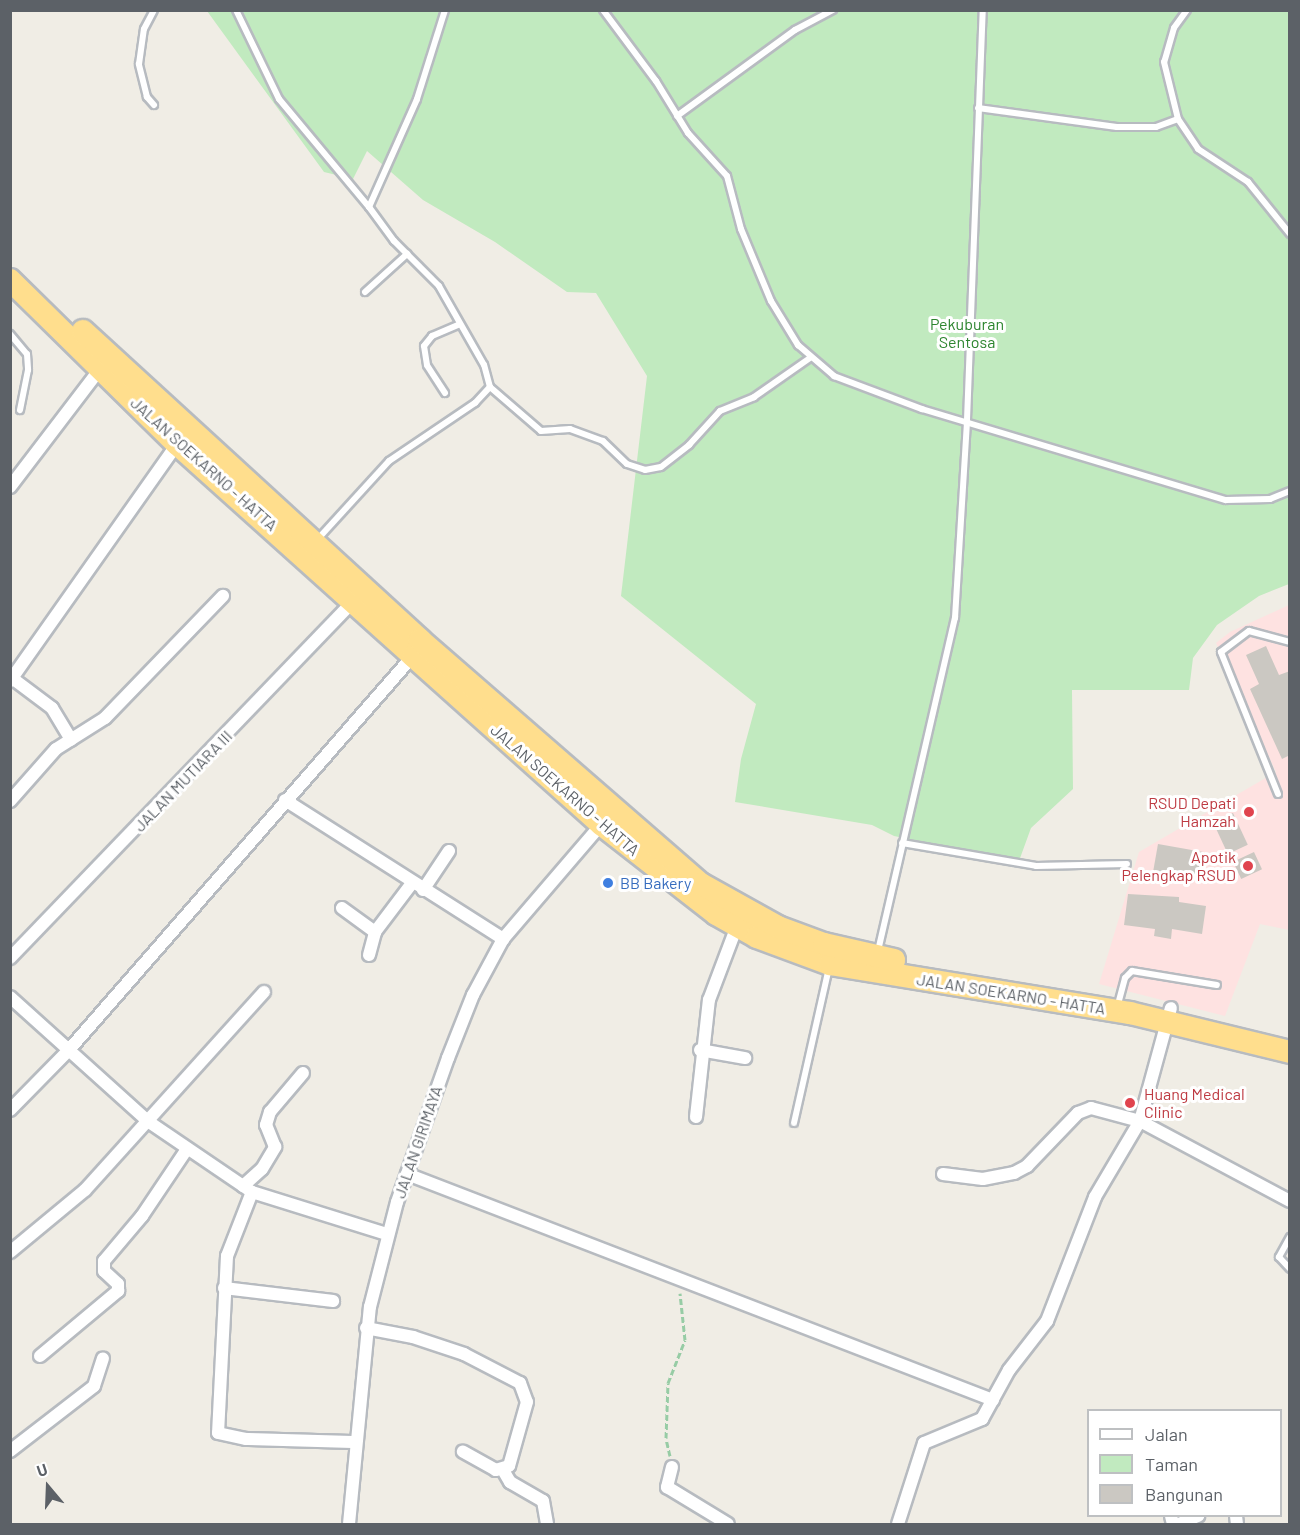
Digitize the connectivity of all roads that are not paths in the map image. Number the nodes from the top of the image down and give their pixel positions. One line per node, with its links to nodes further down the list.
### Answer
1 (154, 10): 8 (lane)
2 (236, 10): 12 (lane)
3 (445, 10): 12 (lane)
4 (603, 10): 10 (lane)
5 (833, 10): 10 (lane)
6 (983, 10): 9 (lane)
7 (1187, 10): 11 (lane)
8 (154, 105)
9 (978, 108): 11 (lane); 26 (lane)
10 (677, 116): 21 (lane)
11 (1178, 119): 13 (lane)
12 (369, 207): 14 (lane)
13 (1290, 234)
14 (407, 254): 17 (lane); 18 (lane)
15 (10, 262): 19 (highway, JALAN SOEKARNO - HATTA)
16 (10, 280): 19 (highway, JALAN SOEKARNO - HATTA)
17 (365, 292)
18 (460, 324): 23 (lane); 24 (lane)
19 (72, 331): 22 (highway, JALAN SOEKARNO - HATTA); 30 (highway, JALAN SOEKARNO - HATTA)
20 (10, 334): 25 (lane)
21 (810, 358): 23 (lane); 26 (lane)
22 (100, 369): 27 (highway, JALAN SOEKARNO - HATTA); 28 (street)
23 (490, 387): 30 (lane)
24 (445, 393)
25 (20, 410)
26 (967, 420): 29 (lane); 41 (lane)
27 (177, 444): 32 (highway, JALAN SOEKARNO - HATTA); 35 (street)
28 (10, 487)
29 (1290, 491)
30 (314, 543): 40 (highway, JALAN SOEKARNO - HATTA)
31 (223, 596): 36 (street)
32 (352, 601): 34 (highway, JALAN SOEKARNO - HATTA); 51 (street, JALAN MUTIARA III)
33 (1290, 642): 37 (lane)
34 (413, 656): 38 (street); 40 (highway, JALAN SOEKARNO - HATTA)
35 (11, 679): 36 (street)
36 (71, 740): 39 (street)
37 (1278, 794)
38 (285, 800): 44 (street); 60 (street)
39 (10, 801)
40 (608, 817): 46 (highway, JALAN SOEKARNO - HATTA); 48 (street, JALAN GIRIMAYA); 50 (highway, JALAN SOEKARNO - HATTA)
41 (902, 843): 43 (lane); 50 (lane)
42 (449, 851): 44 (street)
43 (1127, 864)
44 (417, 887): 47 (street); 48 (street)
45 (342, 908): 47 (street)
46 (737, 926): 52 (highway, JALAN SOEKARNO - HATTA); 59 (street)
47 (375, 932): 49 (street)
48 (503, 939): 71 (street, JALAN GIRIMAYA)
49 (369, 955)
50 (877, 957): 56 (highway, JALAN SOEKARNO - HATTA)
51 (10, 958)
52 (830, 964): 56 (highway, JALAN SOEKARNO - HATTA); 68 (lane)
53 (1217, 985): 56 (lane)
54 (264, 992): 67 (street)
55 (10, 998): 60 (street)
56 (1118, 1004): 57 (highway, JALAN SOEKARNO - HATTA)
57 (1168, 1014): 58 (highway, JALAN SOEKARNO - HATTA); 61 (highway, JALAN SOEKARNO - HATTA); 66 (street)
58 (1290, 1037)
59 (700, 1050): 62 (street); 65 (street)
60 (68, 1051): 64 (street); 67 (street)
61 (1290, 1052)
62 (745, 1058)
63 (303, 1073): 72 (street)
64 (10, 1110)
65 (696, 1117)
66 (1140, 1121): 70 (street); 73 (street); 83 (street)
67 (149, 1122): 69 (street); 76 (street)
68 (794, 1123)
69 (187, 1149): 72 (street); 81 (street)
70 (943, 1173)
71 (407, 1174): 74 (street, JALAN GIRIMAYA); 83 (street)
72 (248, 1189): 74 (street); 78 (street)
73 (1290, 1201)
74 (387, 1234): 80 (street, JALAN GIRIMAYA)
75 (1290, 1237): 77 (lane)
76 (10, 1252)
77 (1290, 1269)
78 (224, 1288): 79 (street); 84 (street)
79 (333, 1301)
80 (366, 1328): 84 (street, JALAN GIRIMAYA); 88 (street)
81 (40, 1356)
82 (103, 1358): 85 (street)
83 (993, 1400): 93 (street)
84 (355, 1442): 90 (street, JALAN GIRIMAYA)
85 (10, 1451)
86 (463, 1452): 88 (street)
87 (672, 1467): 92 (street)
88 (503, 1470): 91 (street)
89 (1194, 1517): 94 (street)
90 (349, 1524)
91 (547, 1524)
92 (728, 1524)
93 (898, 1524)
94 (1179, 1524)

